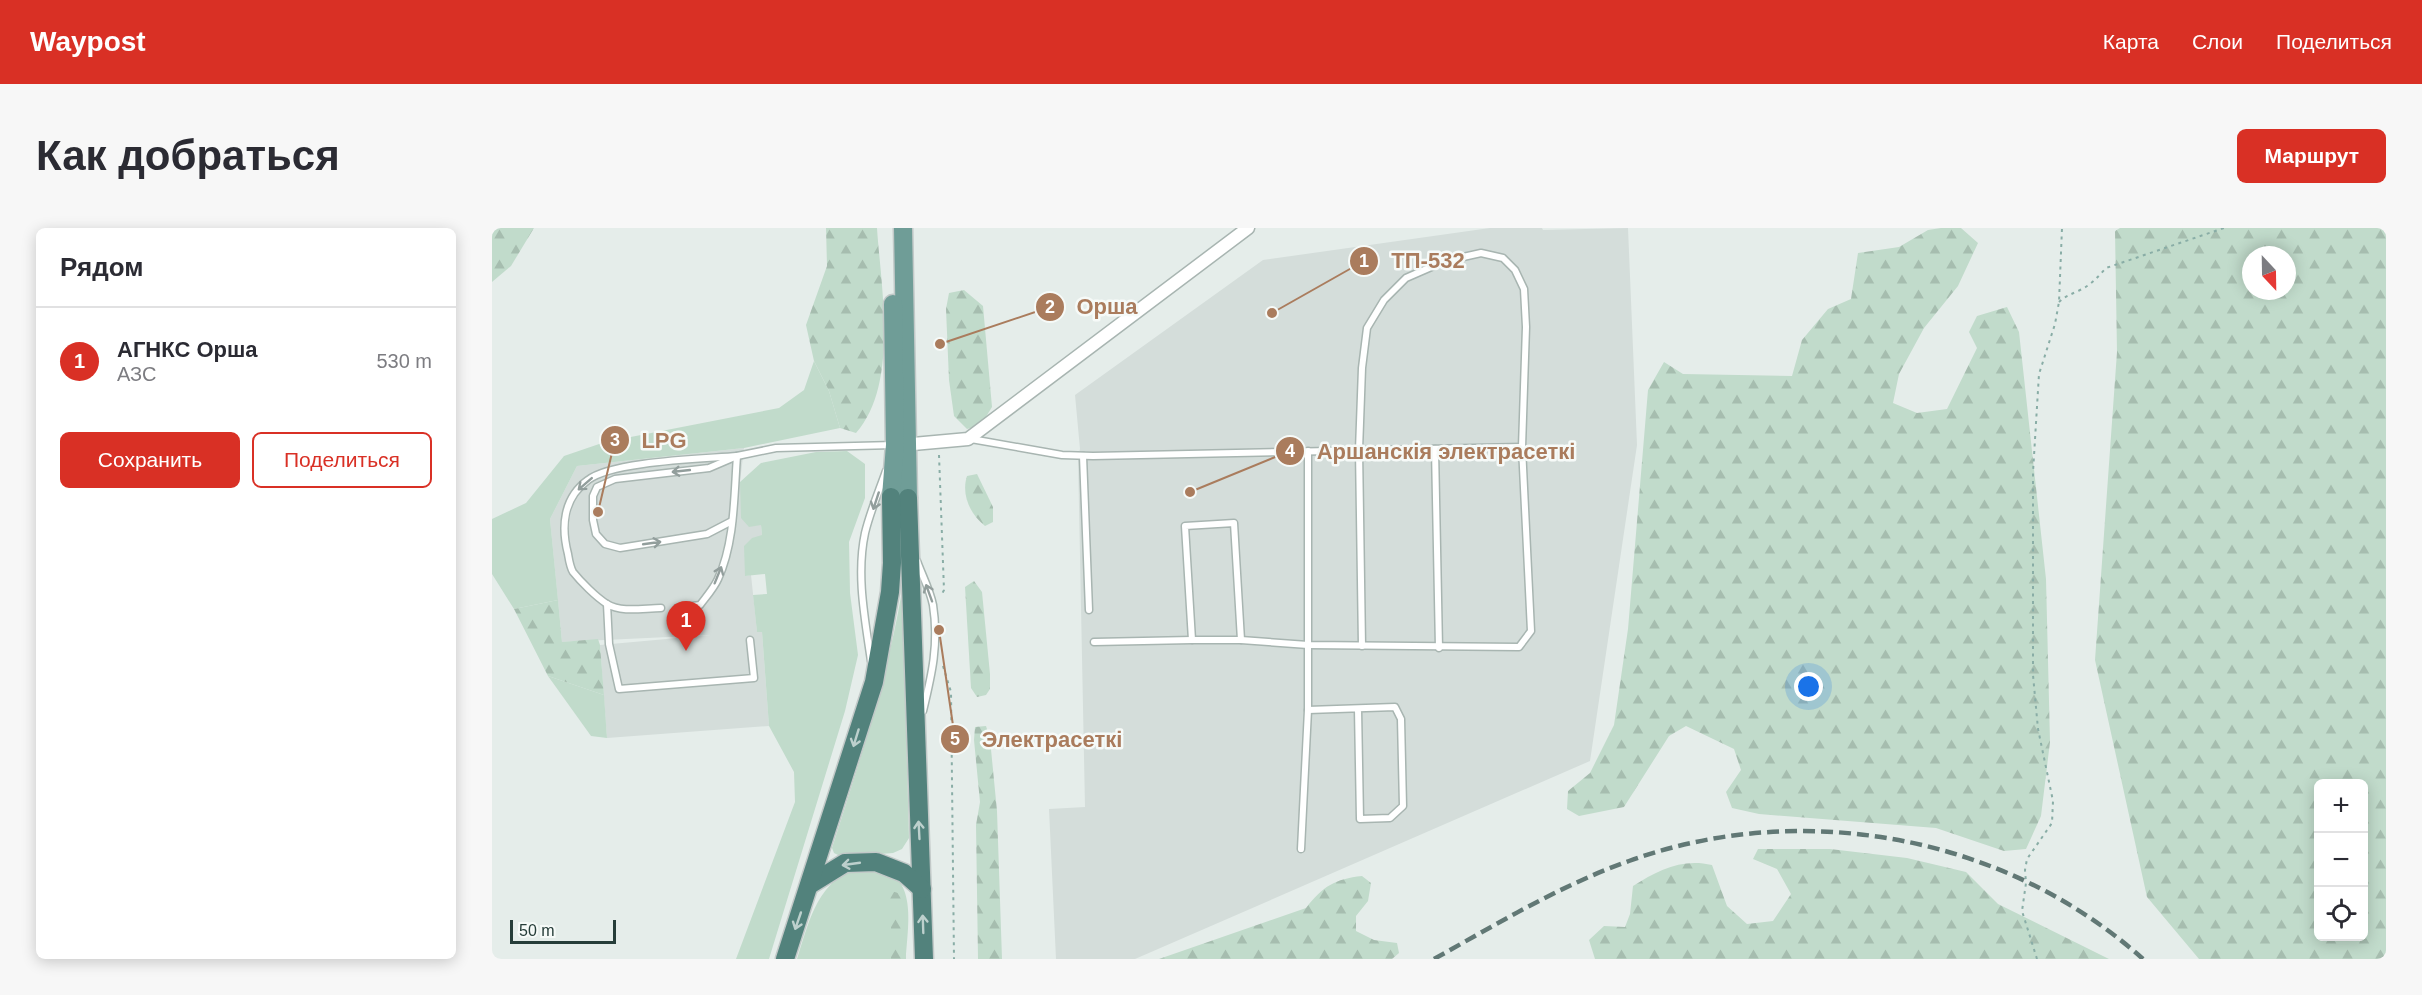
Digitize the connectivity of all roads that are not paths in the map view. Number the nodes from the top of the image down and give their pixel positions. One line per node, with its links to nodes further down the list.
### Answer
1 (892, 228): 5 (main road)
2 (903, 228): 5 (main road)
3 (1248, 228): 4 (street)
4 (968, 438): 5 (street); 11 (lane)
5 (902, 445): 10 (lane); 12 (main road); 25 (lane, one-way to 25)
6 (1522, 447): 7 (lane); 8 (lane); 24 (lane)
7 (1435, 448): 8 (lane); 24 (lane)
8 (1359, 450): 9 (lane); 23 (lane)
9 (1308, 451): 11 (lane); 22 (lane)
10 (737, 456): 13 (lane); 13 (lane, one-way to 13); 14 (lane, one-way to 14)
11 (1083, 456): 17 (lane)
12 (900, 497): 25 (highway); 30 (highway, one-way to 12)
13 (732, 520): 16 (lane, one-way to 13)
14 (607, 604): 15 (lane); 18 (lane)
15 (661, 608)
16 (677, 608)
17 (1089, 610)
18 (750, 640)
19 (1192, 640): 20 (lane); 20 (lane); 21 (lane)
20 (1242, 640): 22 (lane)
21 (1094, 642)
22 (1308, 645): 23 (lane); 27 (lane)
23 (1362, 646): 24 (lane)
24 (1439, 648)
25 (874, 682): 29 (highway, one-way to 29)
26 (1358, 709): 26 (lane); 27 (lane)
27 (1308, 710): 28 (lane)
28 (1301, 849)
29 (811, 884): 30 (highway, one-way to 29); 31 (highway, one-way to 31)
30 (922, 889): 32 (highway, one-way to 30)
31 (785, 959)
32 (924, 959)

